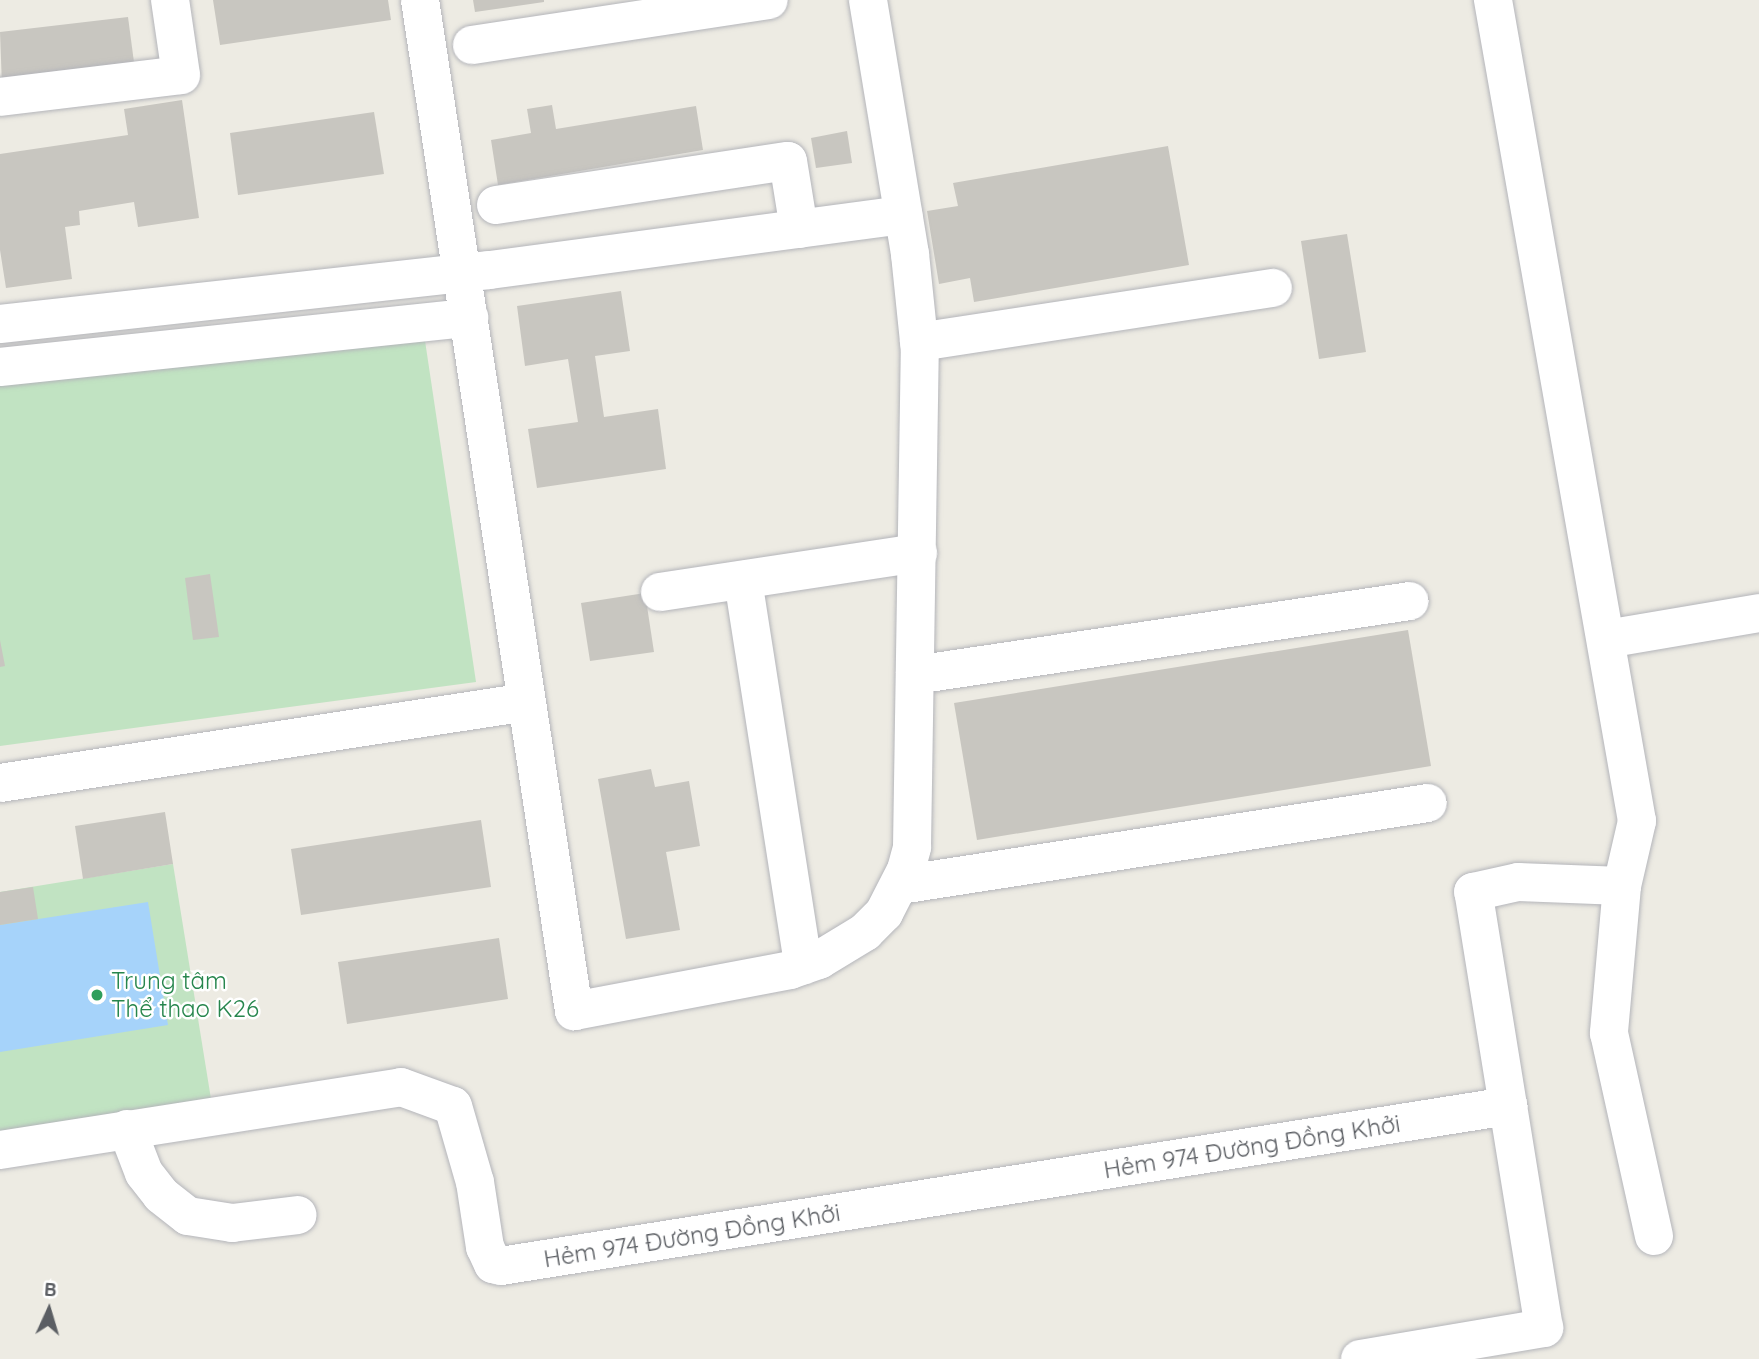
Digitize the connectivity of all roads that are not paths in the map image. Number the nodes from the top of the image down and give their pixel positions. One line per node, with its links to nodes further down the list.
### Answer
1 (170, 0): 7 (street)
2 (420, 0): 11 (street)
3 (769, 0): 6 (street)
4 (868, 0): 9 (street)
5 (1493, 0): 22 (street)
6 (472, 45)
7 (0, 97)
8 (496, 205): 10 (street)
9 (903, 215): 10 (street); 15 (street)
10 (799, 229): 11 (street)
11 (461, 273): 13 (street); 14 (street)
12 (1273, 288): 15 (street)
13 (469, 318): 16 (street); 24 (street)
14 (0, 324)
15 (919, 342): 17 (street)
16 (0, 367)
17 (918, 553): 18 (street); 23 (street)
18 (743, 580): 19 (street); 29 (street)
19 (660, 592)
20 (1409, 601): 23 (street)
21 (1759, 613): 22 (street)
22 (1606, 639): 28 (street)
23 (915, 675): 27 (street)
24 (527, 702): 25 (street); 29 (street)
25 (0, 783)
26 (1429, 803): 27 (street)
27 (900, 885): 29 (street)
28 (1622, 886): 30 (street); 34 (street)
29 (803, 965)
30 (1508, 1106): 31 (street, Hẻm 974 Đường Đồng Khởi); 35 (street)
31 (127, 1129): 32 (street, Hẻm 974 Đường Đồng Khởi); 33 (street)
32 (0, 1150)
33 (298, 1215)
34 (1654, 1236)
35 (1360, 1359)

